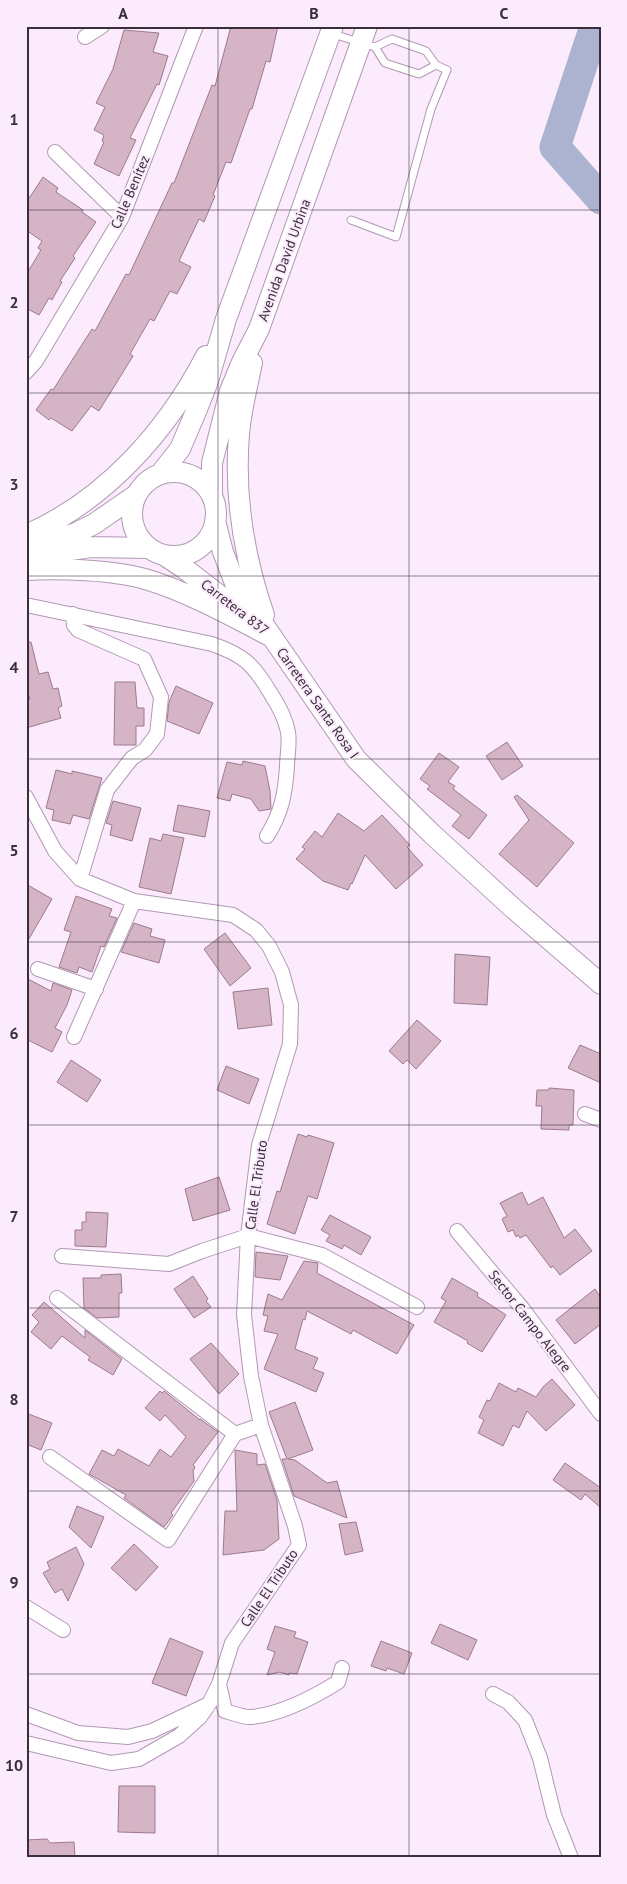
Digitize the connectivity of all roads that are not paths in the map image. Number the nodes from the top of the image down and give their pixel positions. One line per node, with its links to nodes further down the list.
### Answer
1 (102, 26): 4 (street)
2 (196, 26): 8 (street, Calle Benítez)
3 (332, 30): 5 (lane); 10 (street)
4 (86, 37)
5 (368, 39): 6 (lane); 6 (lane); 11 (street, Avenida David Urbina)
6 (436, 65): 9 (lane)
7 (55, 152): 8 (street)
8 (122, 217): 13 (street, Calle Benítez)
9 (351, 220)
10 (226, 319): 15 (street); 19 (street)
11 (259, 329): 17 (street, Avenida David Urbina); 26 (street)
12 (26, 350): 13 (street)
13 (36, 361): 14 (street, Calle Benítez)
14 (26, 372)
15 (162, 473): 16 (street); 17 (street)
16 (136, 495): 20 (street); 21 (street)
17 (212, 495): 18 (street)
18 (215, 521): 21 (street); 26 (street, Carretera 837)
19 (26, 535)
20 (26, 547)
21 (156, 552): 22 (street); 26 (street, Carretera 837)
22 (26, 557)
23 (26, 570): 26 (street, Carretera Santa Rosa I)
24 (26, 606): 25 (street)
25 (73, 614): 28 (street); 29 (street)
26 (272, 637): 32 (street, Carretera Santa Rosa I)
27 (26, 797): 29 (street, Calle El Tributo)
28 (267, 836)
29 (80, 879): 30 (street, Calle El Tributo)
30 (134, 901): 33 (street); 38 (street, Calle El Tributo)
31 (38, 969): 33 (street)
32 (601, 984)
33 (96, 989): 34 (street)
34 (74, 1037)
35 (585, 1114): 36 (street)
36 (601, 1120)
37 (457, 1231): 42 (street, Sector Campo Alegre)
38 (248, 1236): 39 (street); 41 (street); 43 (street, Calle El Tributo)
39 (62, 1256)
40 (57, 1298): 44 (street)
41 (417, 1306)
42 (601, 1414)
43 (261, 1425): 44 (street); 49 (street, Calle El Tributo)
44 (235, 1434): 45 (street)
45 (50, 1456)
46 (26, 1607): 47 (street)
47 (63, 1630)
48 (342, 1668): 49 (street)
49 (218, 1684): 51 (street, Calle El Tributo)
50 (493, 1694): 54 (street)
51 (209, 1704): 52 (street); 53 (street, Calle El Tributo)
52 (26, 1714)
53 (26, 1743)
54 (572, 1858)

